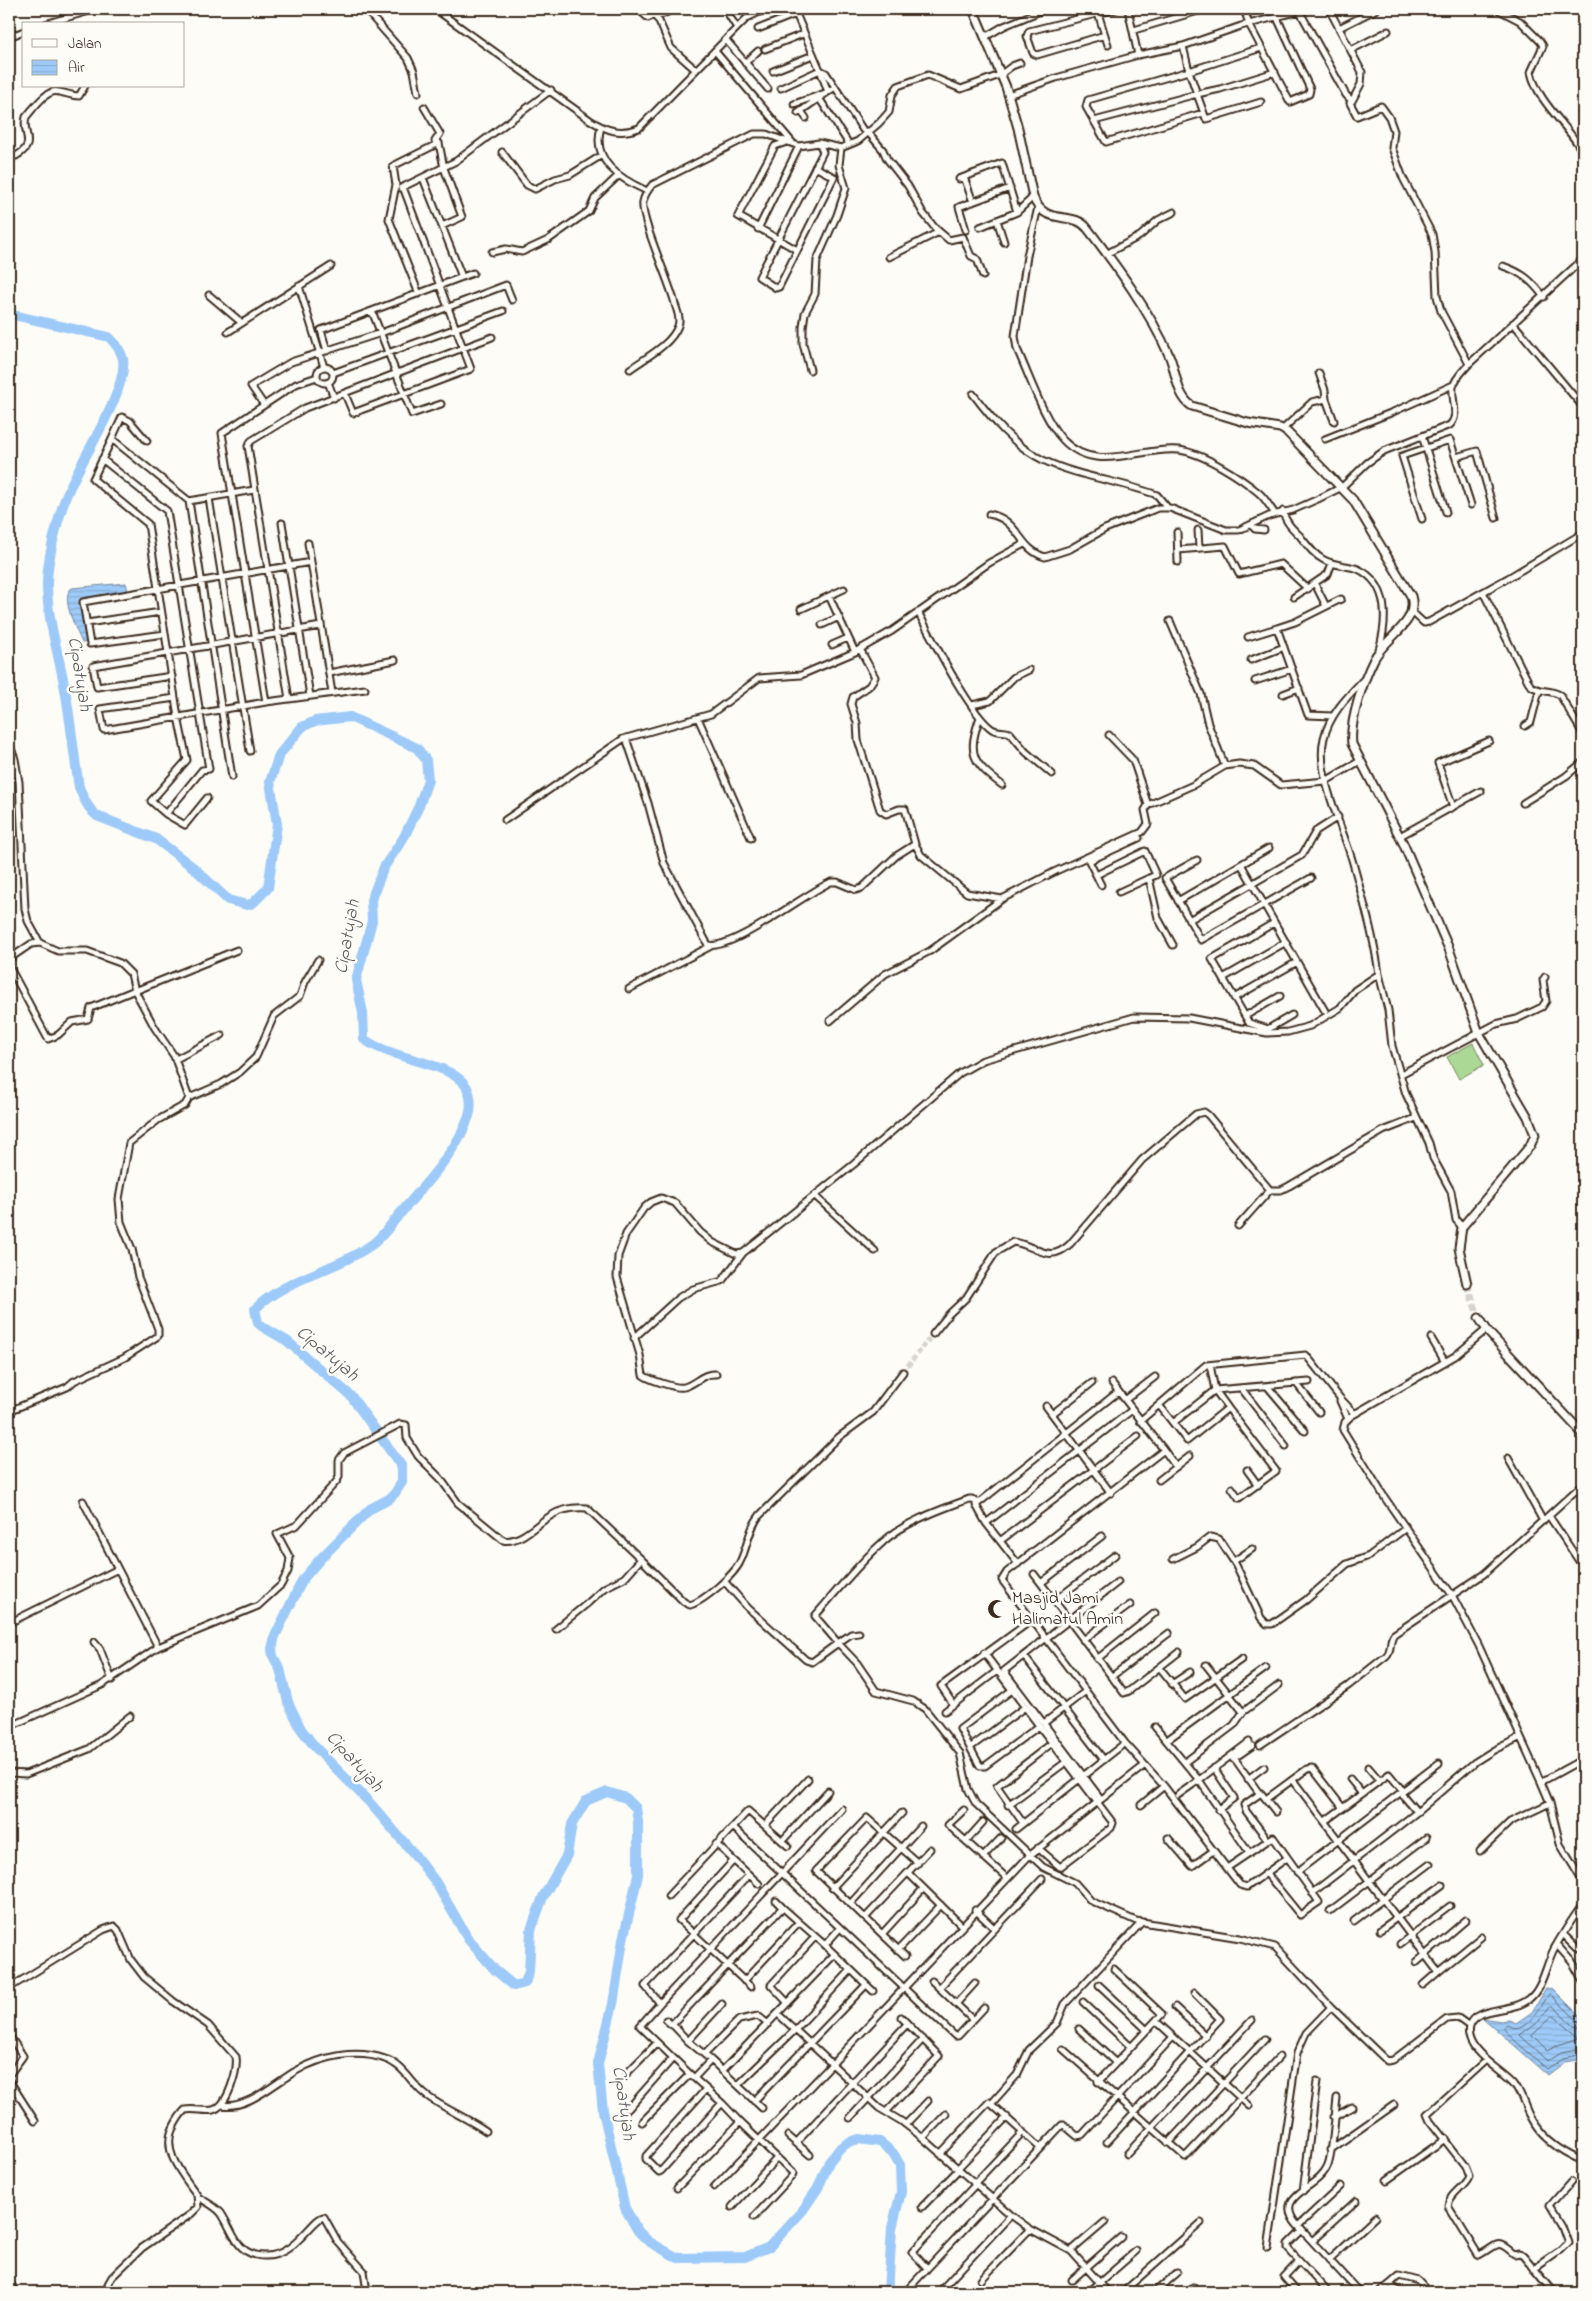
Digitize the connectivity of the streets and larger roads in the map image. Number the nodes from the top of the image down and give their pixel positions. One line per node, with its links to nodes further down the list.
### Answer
1 (96, 9): 25 (street)
2 (364, 9): 64 (street)
3 (435, 9): 62 (street)
4 (638, 9): 23 (street)
5 (647, 9): 23 (street); 24 (street)
6 (674, 9): 24 (street)
7 (725, 9): 30 (street)
8 (766, 9): 30 (street)
9 (973, 9): 39 (street)
10 (1046, 9): 39 (street)
11 (1116, 9): 20 (street)
12 (1128, 9): 33 (street)
13 (1203, 9): 33 (street)
14 (1244, 9): 29 (street)
15 (1273, 9): 26 (street)
16 (1307, 9): 22 (street)
17 (1329, 9): 31 (street)
18 (1377, 9): 31 (street)
19 (1498, 9): 84 (street)
20 (1098, 10): 37 (street); 37 (street)
21 (794, 11): 32 (street); 36 (street)
22 (1300, 12): 26 (street); 68 (street)
23 (642, 13): 24 (street)
24 (656, 16): 52 (street)
25 (63, 17): 27 (street); 28 (street)
26 (1276, 18): 29 (street); 56 (street)
27 (50, 22)
28 (65, 22)
29 (1249, 24): 42 (street); 43 (street)
30 (737, 28): 40 (street)
31 (1339, 28): 45 (street)
32 (758, 29)
33 (1134, 30): 49 (street)
34 (1388, 31): 45 (street)
35 (22, 32): 38 (street)
36 (803, 34): 44 (street); 48 (street)
37 (1105, 36): 41 (street)
38 (9, 37)
39 (985, 37): 57 (street)
40 (726, 40): 46 (street); 50 (street)
41 (1108, 46)
42 (1183, 46): 49 (street); 55 (street)
43 (1261, 48): 55 (street); 56 (street)
44 (765, 49)
45 (1351, 50): 68 (street)
46 (715, 51): 52 (street); 81 (street)
47 (758, 51): 50 (street)
48 (813, 55): 53 (street); 54 (street)
49 (1138, 55): 66 (street)
50 (745, 63): 61 (street)
51 (1020, 63): 57 (street)
52 (696, 70): 75 (street)
53 (820, 70): 58 (street); 60 (street); 63 (street)
54 (773, 71)
55 (1189, 71): 65 (street); 74 (street)
56 (1275, 72): 65 (street)
57 (1000, 74): 66 (street); 76 (street)
58 (835, 87): 63 (street); 76 (street)
59 (84, 88): 85 (street)
60 (781, 88)
61 (768, 89)
62 (551, 90): 75 (street); 88 (street)
63 (828, 92): 67 (street); 70 (street)
64 (418, 93)
65 (1198, 94): 72 (street); 74 (street)
66 (1008, 95): 95 (street)
67 (818, 98): 73 (street); 78 (street)
68 (1352, 101): 137 (street)
69 (1261, 102): 72 (street)
70 (794, 104)
71 (424, 107): 79 (street)
72 (1203, 114): 74 (street)
73 (806, 118)
74 (1094, 121)
75 (601, 127): 86 (street)
76 (865, 131): 82 (street); 105 (street)
77 (788, 141): 81 (street); 94 (street); 103 (street)
78 (846, 141)
79 (438, 143): 88 (street); 93 (street)
80 (819, 144): 81 (street); 82 (street); 87 (street)
81 (796, 145): 103 (street)
82 (841, 148): 140 (street)
83 (502, 152): 86 (street)
84 (1583, 153)
85 (9, 154)
86 (602, 156): 89 (street)
87 (815, 167): 106 (street); 108 (street)
88 (444, 168): 90 (street); 101 (street)
89 (618, 176): 94 (street); 109 (street)
90 (423, 178): 91 (street); 101 (street)
91 (403, 187): 93 (street); 119 (street)
92 (1010, 188): 96 (street); 96 (street); 98 (street)
93 (396, 190): 120 (street)
94 (647, 191): 139 (street)
95 (1033, 197): 97 (street); 98 (street)
96 (973, 202): 104 (street)
97 (1038, 207): 110 (street); 174 (street)
98 (1017, 212): 100 (street)
99 (1174, 212): 110 (street)
100 (997, 220): 102 (street); 107 (street)
101 (442, 226): 117 (street)
102 (980, 227)
103 (758, 229): 106 (street)
104 (966, 230)
105 (939, 232): 111 (street); 116 (street)
106 (777, 240): 108 (street); 108 (street)
107 (1004, 242)
108 (797, 250)
109 (492, 252)
110 (1106, 254): 156 (street)
111 (889, 257)
112 (1583, 259): 122 (street)
113 (331, 266): 118 (street)
114 (1503, 266): 122 (street)
115 (474, 273): 117 (street)
116 (983, 276)
117 (462, 278): 119 (street)
118 (299, 286): 127 (street); 136 (street)
119 (440, 286): 120 (street); 124 (street)
120 (419, 294): 125 (street)
121 (209, 295): 127 (street)
122 (1544, 297): 128 (street)
123 (512, 300): 124 (street)
124 (448, 308): 129 (street); 131 (street)
125 (372, 311): 131 (street); 134 (street)
126 (503, 311): 129 (street)
127 (242, 323): 130 (street)
128 (1513, 323): 137 (street); 154 (street)
129 (456, 328): 133 (street); 135 (street)
130 (228, 332)
131 (381, 333): 134 (street); 135 (street)
132 (492, 337): 133 (street)
133 (463, 348): 142 (street); 148 (street)
134 (327, 350): 136 (street)
135 (388, 352): 141 (street); 142 (street)
136 (318, 353): 138 (street); 153 (street)
137 (1469, 364): 146 (street)
138 (324, 367): 141 (street); 144 (street)
139 (630, 369)
140 (810, 370)
141 (333, 373): 145 (street)
142 (397, 373): 147 (street); 148 (street)
143 (1319, 373): 151 (street)
144 (317, 377): 145 (street); 153 (street)
145 (328, 382): 150 (street)
146 (1453, 385): 157 (street); 159 (street)
147 (345, 394): 148 (street); 150 (street)
148 (404, 394): 152 (street)
149 (973, 394): 170 (street)
150 (334, 398): 165 (street)
151 (1326, 399): 155 (street); 156 (street)
152 (441, 404)
153 (264, 405): 166 (street)
154 (1583, 407)
155 (1334, 421)
156 (1283, 429): 164 (street)
157 (1422, 436): 161 (street); 164 (street)
158 (112, 439): 160 (street); 163 (street); 168 (street)
159 (1325, 439)
160 (148, 441)
161 (1426, 448): 162 (street); 172 (street); 176 (street)
162 (1456, 457): 169 (street); 175 (street)
163 (102, 459): 196 (street); 197 (street)
164 (1342, 487): 171 (street); 208 (street)
165 (254, 490): 166 (street); 191 (street)
166 (232, 494): 167 (street); 192 (street)
167 (209, 498): 168 (street); 193 (street)
168 (188, 501): 194 (street)
169 (1471, 505)
170 (1167, 507): 178 (street); 184 (street)
171 (1283, 511): 174 (street); 189 (street)
172 (1446, 512)
173 (989, 514): 184 (street)
174 (1275, 514): 178 (street)
175 (1496, 518)
176 (1422, 519)
177 (282, 523): 190 (street)
178 (1251, 525): 180 (street)
179 (1198, 530): 185 (street)
180 (1264, 530)
181 (1177, 532): 186 (street)
182 (1583, 533): 200 (street)
183 (308, 543): 187 (street)
184 (1024, 544): 207 (street)
185 (1199, 548): 186 (street); 199 (street)
186 (1178, 550): 188 (street)
187 (311, 562): 190 (street); 213 (street)
188 (1178, 562)
189 (1332, 563): 195 (street); 227 (street)
190 (289, 566): 191 (street); 215 (street)
191 (267, 570): 192 (street); 216 (street)
192 (245, 574): 193 (street); 219 (street)
193 (222, 578): 194 (street); 221 (street)
194 (202, 581): 196 (street); 223 (street)
195 (1314, 584): 199 (street); 204 (street)
196 (180, 585): 197 (street); 225 (street)
197 (158, 589): 206 (street); 211 (street)
198 (844, 589): 201 (street)
199 (1308, 589): 202 (street)
200 (1483, 592): 208 (street); 239 (street)
201 (829, 596): 205 (street); 209 (street)
202 (1294, 597)
203 (1341, 599): 204 (street)
204 (1326, 606): 214 (street)
205 (801, 609)
206 (161, 612): 211 (street); 217 (street)
207 (918, 612): 226 (street); 246 (street)
208 (1412, 612): 227 (street)
209 (839, 617): 212 (street); 220 (street)
210 (1170, 621): 263 (street)
211 (87, 623): 217 (street)
212 (822, 625)
213 (321, 626): 215 (street); 233 (street)
214 (1277, 628): 218 (street); 224 (street)
215 (300, 630): 216 (street); 242 (street)
216 (278, 633): 219 (street); 244 (street)
217 (165, 634): 228 (street)
218 (1248, 637)
219 (255, 638): 221 (street); 245 (street)
220 (848, 638): 222 (street); 226 (street)
221 (233, 642): 223 (street); 247 (street)
222 (832, 645)
223 (212, 646): 225 (street); 248 (street)
224 (1284, 647): 230 (street); 231 (street)
225 (190, 650): 228 (street); 249 (street)
226 (858, 650): 253 (street); 279 (street)
227 (1379, 651): 234 (street)
228 (168, 654): 235 (street); 235 (street)
229 (394, 660): 233 (street)
230 (1251, 660)
231 (1292, 668): 236 (street); 238 (street)
232 (1029, 670): 246 (street)
233 (329, 673): 240 (street)
234 (1367, 675): 250 (street); 261 (street)
235 (172, 676): 243 (street)
236 (1255, 681)
237 (365, 688): 240 (street)
238 (1299, 688): 241 (street); 250 (street)
239 (1539, 691): 254 (street); 255 (street)
240 (332, 693): 242 (street)
241 (1283, 694)
242 (310, 696): 244 (street)
243 (175, 698): 251 (street); 251 (street)
244 (289, 699): 245 (street)
245 (266, 702): 247 (street)
246 (972, 705): 252 (street)
247 (244, 706): 248 (street); 260 (street)
248 (222, 710): 249 (street); 265 (street)
249 (201, 713): 251 (street); 273 (street)
250 (1332, 716): 266 (street)
251 (178, 717): 273 (street)
252 (980, 717): 264 (street); 267 (street)
253 (698, 718): 257 (street); 277 (street)
254 (1525, 726)
255 (1583, 731)
256 (1110, 735): 271 (street)
257 (626, 738): 275 (street); 299 (street)
258 (1489, 741): 272 (street)
259 (9, 743): 297 (street)
260 (250, 751)
261 (1360, 760): 266 (street); 276 (street)
262 (1583, 762): 270 (street)
263 (1225, 766): 266 (street); 271 (street)
264 (1052, 774)
265 (232, 777)
266 (1326, 780): 274 (street)
267 (1002, 785)
268 (1481, 791): 272 (street)
269 (207, 798): 273 (street)
270 (1523, 803)
271 (1148, 805): 291 (street)
272 (1454, 807): 276 (street)
273 (166, 814)
274 (1339, 819): 288 (street); 305 (street)
275 (505, 820)
276 (1400, 836): 316 (street)
277 (751, 838)
278 (1138, 838): 283 (street)
279 (915, 844): 291 (street); 299 (street)
280 (1269, 848): 282 (street)
281 (1197, 860): 286 (street)
282 (1241, 864): 288 (street); 292 (street)
283 (1096, 874): 284 (street); 289 (street)
284 (1156, 875): 285 (street); 286 (street)
285 (1149, 878): 290 (street); 298 (street)
286 (1165, 878): 292 (street)
287 (1311, 878): 293 (street)
288 (1252, 884): 293 (street); 294 (street)
289 (1101, 885)
290 (1119, 892)
291 (1002, 899): 315 (street)
292 (1178, 901): 294 (street)
293 (1264, 904): 294 (street); 295 (street)
294 (1189, 920)
295 (1274, 923): 296 (street); 307 (street)
296 (1286, 942): 303 (street); 307 (street)
297 (40, 943): 301 (street); 309 (street)
298 (1173, 944)
299 (711, 946): 308 (street)
300 (238, 950): 309 (street)
301 (9, 959)
302 (318, 960): 320 (street)
303 (1297, 962): 311 (street); 312 (street)
304 (9, 966): 309 (street)
305 (1379, 974): 319 (street); 323 (street)
306 (1545, 977): 316 (street)
307 (1223, 978): 311 (street)
308 (629, 989)
309 (135, 991): 318 (street)
310 (1280, 996): 314 (street)
311 (1234, 998): 314 (street)
312 (1325, 1011)
313 (1292, 1015): 314 (street)
314 (1245, 1016)
315 (830, 1021)
316 (1479, 1033): 319 (street); 325 (street)
317 (222, 1035): 318 (street)
318 (176, 1058): 320 (street)
319 (1401, 1074): 321 (street)
320 (189, 1098): 353 (street)
321 (1416, 1118): 322 (street); 325 (street)
322 (1270, 1190): 324 (street); 331 (street)
323 (815, 1196): 326 (street); 327 (street)
324 (1238, 1226)
325 (1462, 1227): 328 (street)
326 (875, 1251)
327 (743, 1253): 332 (street); 332 (street)
328 (1467, 1284)
329 (1480, 1318): 330 (street)
330 (1487, 1330): 334 (street); 362 (street)
331 (933, 1334)
332 (634, 1338): 337 (street)
333 (1431, 1338): 334 (street)
334 (1445, 1362): 356 (street)
335 (1210, 1365): 345 (street); 347 (street); 349 (street)
336 (903, 1372): 394 (street)
337 (716, 1374)
338 (1156, 1377): 348 (street)
339 (1309, 1382): 342 (street)
340 (1092, 1383): 355 (street)
341 (1112, 1383): 346 (street)
342 (1296, 1383): 343 (street); 354 (street)
343 (1268, 1386): 344 (street); 360 (street)
344 (1241, 1388): 345 (street); 364 (street)
345 (1215, 1390): 351 (street); 359 (street)
346 (1118, 1392): 348 (street); 361 (street)
347 (1340, 1398): 356 (street); 357 (street)
348 (1125, 1400): 352 (street)
349 (1158, 1405): 358 (street); 359 (street)
350 (1046, 1406): 355 (street)
351 (1228, 1408): 359 (street); 373 (street)
352 (1132, 1410): 358 (street); 366 (street)
353 (9, 1411)
354 (1319, 1412)
355 (1052, 1414): 361 (street)
356 (1355, 1414): 357 (street)
357 (1348, 1419): 382 (street)
358 (1140, 1420): 365 (street)
359 (1173, 1423)
360 (1305, 1431)
361 (1065, 1433): 366 (street); 378 (street)
362 (1583, 1434)
363 (1138, 1436): 370 (street)
364 (1286, 1446)
365 (1164, 1450): 369 (street); 376 (street)
366 (1080, 1451): 370 (street); 381 (street)
367 (1190, 1456): 369 (street)
368 (1508, 1458): 380 (street)
369 (1176, 1467): 372 (street)
370 (1094, 1470): 376 (street); 384 (street)
371 (1247, 1470): 373 (street)
372 (1159, 1480)
373 (1258, 1484): 375 (street)
374 (1583, 1484): 379 (street)
375 (1232, 1488)
376 (1111, 1493): 390 (street)
377 (83, 1501): 392 (street)
378 (977, 1503): 381 (street); 410 (street)
379 (1549, 1516): 380 (street); 391 (street)
380 (1543, 1521): 397 (street)
381 (986, 1522): 384 (street)
382 (1406, 1528): 389 (street); 397 (street)
383 (1102, 1536): 396 (street)
384 (1000, 1541): 390 (street)
385 (1252, 1549): 389 (street)
386 (1115, 1555): 398 (street)
387 (1173, 1558): 389 (street)
388 (641, 1559): 394 (street); 404 (street); 411 (street)
389 (1234, 1561)
390 (1018, 1564): 401 (street)
391 (1583, 1567)
392 (118, 1569): 403 (street); 411 (street)
393 (1034, 1574): 396 (street)
394 (724, 1581): 410 (street)
395 (1118, 1582): 402 (street)
396 (1040, 1583): 398 (street)
397 (1452, 1595): 439 (street); 444 (street)
398 (1054, 1601): 402 (street)
399 (1130, 1605): 408 (street)
400 (1155, 1613): 415 (street)
401 (1032, 1620): 407 (street); 412 (street)
402 (1068, 1621): 407 (street); 408 (street)
403 (9, 1623)
404 (556, 1629)
405 (1169, 1633): 422 (street)
406 (860, 1634): 410 (street)
407 (1046, 1638): 414 (street); 428 (street)
408 (1083, 1640): 415 (street)
409 (94, 1642): 424 (street)
410 (838, 1643): 509 (street)
411 (158, 1647): 424 (street)
412 (987, 1652): 420 (street); 430 (street)
413 (1179, 1652): 418 (street)
414 (1024, 1656): 432 (street); 436 (street)
415 (1097, 1659): 422 (street)
416 (1242, 1659): 423 (street)
417 (1206, 1666): 423 (street)
418 (1160, 1668): 422 (street); 425 (street)
419 (1266, 1668): 429 (street)
420 (998, 1671): 427 (street); 430 (street)
421 (1190, 1672): 425 (street)
422 (1111, 1678)
423 (1216, 1678): 425 (street); 429 (street)
424 (112, 1680): 438 (street)
425 (1172, 1684)
426 (1279, 1685): 434 (street)
427 (1012, 1690): 431 (street); 445 (street)
428 (1086, 1691): 432 (street); 442 (street)
429 (1230, 1695): 434 (street); 440 (street)
430 (953, 1704): 433 (street)
431 (1025, 1707): 436 (street); 445 (street)
432 (1064, 1708): 436 (street); 448 (street)
433 (945, 1711)
434 (1243, 1712): 450 (street)
435 (130, 1716): 456 (street)
436 (1041, 1724): 441 (street); 445 (street); 457 (street)
437 (1155, 1726): 440 (street)
438 (9, 1727)
439 (1519, 1738): 464 (street); 483 (street)
440 (1167, 1740): 450 (street)
441 (1052, 1743): 449 (street); 475 (street)
442 (1125, 1744): 448 (street); 452 (street)
443 (1250, 1744): 446 (street)
444 (1260, 1745)
445 (971, 1747)
446 (1232, 1757): 455 (street); 459 (street)
447 (1583, 1759): 464 (street)
448 (1104, 1760): 457 (street)
449 (1066, 1762): 457 (street); 475 (street)
450 (1185, 1762): 461 (street)
451 (1439, 1763): 467 (street)
452 (1145, 1765): 465 (street); 473 (street)
453 (1264, 1767): 459 (street)
454 (1368, 1767): 463 (street)
455 (1214, 1768): 461 (street); 471 (street)
456 (9, 1773)
457 (1081, 1778): 473 (street); 487 (street)
458 (808, 1779): 488 (street)
459 (1248, 1779): 468 (street)
460 (1350, 1779): 469 (street)
461 (1199, 1780): 470 (street); 481 (street)
462 (1293, 1780): 472 (street); 478 (street); 485 (street)
463 (1380, 1781): 467 (street); 469 (street)
464 (1541, 1782): 474 (street)
465 (1164, 1786): 476 (street); 505 (street)
466 (828, 1791): 497 (street)
467 (1402, 1792): 483 (street); 498 (street)
468 (1259, 1793): 472 (street); 477 (street)
469 (1362, 1794): 478 (street)
470 (1178, 1795)
471 (1234, 1798): 477 (street); 481 (street)
472 (1266, 1799): 482 (street)
473 (1099, 1801): 503 (street); 503 (street)
474 (1550, 1803): 506 (street); 524 (street)
475 (1008, 1805): 487 (street)
476 (1141, 1805)
477 (1244, 1808): 496 (street)
478 (1343, 1808): 485 (street)
479 (842, 1809): 517 (street)
480 (964, 1810): 499 (street)
481 (1218, 1810): 507 (street)
482 (1276, 1812)
483 (1417, 1812): 511 (street)
484 (902, 1813): 492 (street)
485 (1325, 1821): 498 (street)
486 (983, 1822): 499 (street)
487 (1023, 1823): 491 (street)
488 (765, 1825): 490 (street); 497 (street)
489 (921, 1826): 502 (street)
490 (732, 1828): 500 (street); 517 (street)
491 (1016, 1829)
492 (885, 1832): 502 (street); 527 (street); 527 (street)
493 (1001, 1838): 508 (street)
494 (1168, 1838): 505 (street)
495 (1426, 1838): 523 (street)
496 (1267, 1839): 507 (street); 510 (street)
497 (782, 1840): 501 (street)
498 (1340, 1840): 511 (street); 516 (street)
499 (966, 1841): 508 (street)
500 (716, 1844): 512 (street); 530 (street)
501 (788, 1846)
502 (901, 1848): 513 (street); 533 (street)
503 (1038, 1848): 509 (street)
504 (930, 1849): 513 (street)
505 (1213, 1851): 515 (street)
506 (1480, 1851)
507 (1249, 1852): 515 (street)
508 (983, 1856): 521 (street)
509 (1029, 1856): 521 (street); 545 (street)
510 (1287, 1858): 516 (street); 518 (street)
511 (1354, 1860): 523 (street); 529 (street)
512 (733, 1861): 520 (street); 553 (street)
513 (918, 1863): 519 (street)
514 (1430, 1864): 531 (street)
515 (1226, 1868): 518 (street)
516 (1297, 1872): 529 (street)
517 (782, 1873): 547 (street); 559 (street)
518 (1266, 1873): 529 (street)
519 (908, 1874): 528 (street); 541 (street)
520 (749, 1875): 525 (street); 553 (street)
521 (1007, 1878): 538 (street)
522 (1042, 1879): 548 (street)
523 (1369, 1881): 531 (street); 539 (street)
524 (1583, 1882)
525 (759, 1884)
526 (1442, 1885): 540 (street)
527 (832, 1888): 533 (street)
528 (924, 1889): 535 (street); 550 (street)
529 (1312, 1893)
530 (668, 1896)
531 (1384, 1899): 540 (street); 543 (street)
532 (776, 1901): 537 (street)
533 (850, 1904): 541 (street)
534 (1583, 1904): 552 (street)
535 (940, 1905): 546 (street); 560 (street)
536 (1450, 1906): 551 (street)
537 (782, 1907): 544 (street); 566 (street)
538 (975, 1910): 546 (street); 548 (street)
539 (1330, 1911)
540 (1398, 1917): 549 (street); 551 (street)
541 (865, 1918): 550 (street)
542 (1466, 1920): 563 (street)
543 (1354, 1921)
544 (799, 1922): 554 (street); 570 (street)
545 (1142, 1922): 589 (street); 641 (street)
546 (961, 1925): 579 (street)
547 (840, 1928): 558 (street); 579 (street)
548 (996, 1929): 580 (street)
549 (1380, 1930)
550 (882, 1934): 560 (street)
551 (1411, 1934): 556 (street); 563 (street)
552 (1563, 1934): 557 (street); 561 (street)
553 (694, 1936): 559 (street); 584 (street)
554 (816, 1937): 558 (street); 585 (street)
555 (1481, 1937): 569 (street)
556 (1400, 1944)
557 (1557, 1944): 572 (street); 600 (street)
558 (825, 1945): 562 (street)
559 (710, 1950): 566 (street); 584 (street)
560 (898, 1950): 564 (street)
561 (1583, 1950)
562 (834, 1955): 568 (street); 585 (street)
563 (1426, 1955): 565 (street); 569 (street)
564 (905, 1956)
565 (1417, 1962)
566 (727, 1966): 570 (street); 599 (street)
567 (1114, 1969): 596 (street)
568 (851, 1970): 574 (street); 602 (street)
569 (1438, 1972): 576 (street)
570 (744, 1981): 577 (street)
571 (932, 1981): 580 (street)
572 (1583, 1981)
573 (975, 1983): 587 (street)
574 (866, 1985): 581 (street); 611 (street)
575 (1099, 1985): 603 (street)
576 (1422, 1985)
577 (751, 1987)
578 (9, 1988): 642 (street)
579 (904, 1988): 594 (street); 620 (street)
580 (939, 1988): 587 (street)
581 (873, 1991)
582 (1194, 1993): 605 (street)
583 (1083, 2002): 612 (street)
584 (660, 2003): 610 (street)
585 (788, 2003): 591 (street)
586 (722, 2004): 609 (street)
587 (956, 2004): 594 (street)
588 (1175, 2007): 605 (street)
589 (1331, 2007): 600 (street); 697 (street)
590 (984, 2008): 594 (street)
591 (778, 2014): 597 (street); 602 (street)
592 (900, 2017): 598 (street)
593 (666, 2020): 599 (street)
594 (973, 2020)
595 (1252, 2020): 622 (street)
596 (1156, 2021): 603 (street); 606 (street)
597 (768, 2024): 615 (street); 623 (street)
598 (907, 2024): 607 (street); 630 (street)
599 (672, 2025): 609 (street)
600 (1469, 2026): 619 (street)
601 (1079, 2029): 621 (street)
602 (795, 2030): 611 (street); 632 (street)
603 (1147, 2030): 612 (street)
604 (9, 2035): 625 (street)
605 (1206, 2036): 614 (street)
606 (1173, 2037): 614 (street); 634 (street)
607 (923, 2039): 637 (street); 648 (street)
608 (1265, 2039): 631 (street)
609 (688, 2041): 615 (street)
610 (656, 2043): 617 (street); 624 (street)
611 (811, 2045): 620 (street); 638 (street)
612 (1132, 2047): 621 (street)
613 (1062, 2049): 629 (street)
614 (1190, 2052): 622 (street); 649 (street)
615 (705, 2054): 618 (street)
616 (1279, 2057): 635 (street)
617 (673, 2058): 626 (street); 647 (street)
618 (711, 2060): 623 (street); 626 (street)
619 (1486, 2060): 663 (street); 674 (street)
620 (832, 2064): 630 (street); 664 (street)
621 (1116, 2064): 629 (street)
622 (1208, 2068): 631 (street); 658 (street)
623 (722, 2071): 632 (street)
624 (628, 2073)
625 (9, 2075)
626 (692, 2076): 633 (street); 655 (street)
627 (9, 2080): 654 (street)
628 (1317, 2081): 682 (street)
629 (1098, 2082): 634 (street)
630 (851, 2083): 637 (street); 666 (street)
631 (1224, 2083): 635 (street); 667 (street)
632 (738, 2085): 638 (street)
633 (706, 2089): 640 (street); 640 (street)
634 (1118, 2096): 649 (street); 668 (street)
635 (1240, 2098): 644 (street); 667 (street)
636 (1337, 2098): 652 (street)
637 (868, 2099): 648 (street); 653 (street)
638 (754, 2101): 646 (street)
639 (928, 2101): 657 (street)
640 (722, 2103): 656 (street)
641 (992, 2103): 651 (street); 670 (street)
642 (222, 2105): 659 (street); 683 (street)
643 (1394, 2105): 669 (street)
644 (1250, 2106)
645 (1352, 2106): 652 (street)
646 (762, 2108)
647 (628, 2109)
648 (886, 2112): 657 (street)
649 (1135, 2112): 658 (street); 665 (street)
650 (946, 2114): 662 (street)
651 (1007, 2117): 660 (street); 675 (street)
652 (1334, 2117): 669 (street)
653 (850, 2118)
654 (35, 2121)
655 (642, 2122)
656 (740, 2122): 664 (street); 681 (street)
657 (906, 2124): 662 (street)
658 (1152, 2128): 667 (street); 671 (street)
659 (486, 2130)
660 (1023, 2132): 668 (street); 678 (street)
661 (788, 2136): 666 (street)
662 (923, 2138): 670 (street)
663 (1445, 2139): 676 (street); 704 (street)
664 (759, 2140): 673 (street); 680 (street)
665 (1107, 2142)
666 (796, 2143): 672 (street)
667 (1168, 2143)
668 (1040, 2148): 684 (street)
669 (1330, 2150): 682 (street)
670 (940, 2154): 675 (street)
671 (1127, 2154)
672 (810, 2155)
673 (777, 2158): 686 (street); 690 (street)
674 (1583, 2161)
675 (958, 2169): 678 (street); 687 (street)
676 (1387, 2180)
677 (1571, 2182): 704 (street)
678 (974, 2184): 684 (street); 702 (street)
679 (1341, 2186): 693 (street)
680 (714, 2187)
681 (677, 2188)
682 (1302, 2191): 693 (street)
683 (198, 2197): 713 (street); 714 (street)
684 (992, 2199): 688 (street); 702 (street)
685 (1356, 2201): 696 (street)
686 (732, 2207)
687 (922, 2207)
688 (1011, 2215): 694 (street); 716 (street)
689 (1374, 2217): 700 (street)
690 (754, 2218)
691 (1105, 2222): 698 (street)
692 (1200, 2224): 719 (street)
693 (1300, 2228): 696 (street); 701 (street)
694 (1030, 2230): 698 (street); 707 (street)
695 (1122, 2237): 703 (street)
696 (1312, 2241): 700 (street)
697 (1268, 2248)
698 (1071, 2251): 703 (street)
699 (1136, 2251): 709 (street)
700 (1329, 2260): 724 (street)
701 (1299, 2261): 722 (street); 723 (street)
702 (927, 2268): 715 (street)
703 (1086, 2268): 708 (street); 709 (street)
704 (1534, 2269): 728 (street)
705 (1177, 2273): 720 (street)
706 (9, 2280): 712 (street)
707 (981, 2280)
708 (1072, 2280)
709 (1100, 2283): 717 (street); 718 (street)
710 (1390, 2284): 725 (street); 726 (street); 727 (street)
711 (1193, 2288): 721 (street)
712 (15, 2292)
713 (108, 2292)
714 (366, 2292)
715 (909, 2292)
716 (939, 2292)
717 (1089, 2292)
718 (1108, 2292)
719 (1123, 2292)
720 (1155, 2292)
721 (1188, 2292)
722 (1297, 2292)
723 (1328, 2292)
724 (1359, 2292)
725 (1380, 2292)
726 (1398, 2292)
727 (1428, 2292)
728 (1554, 2292)

